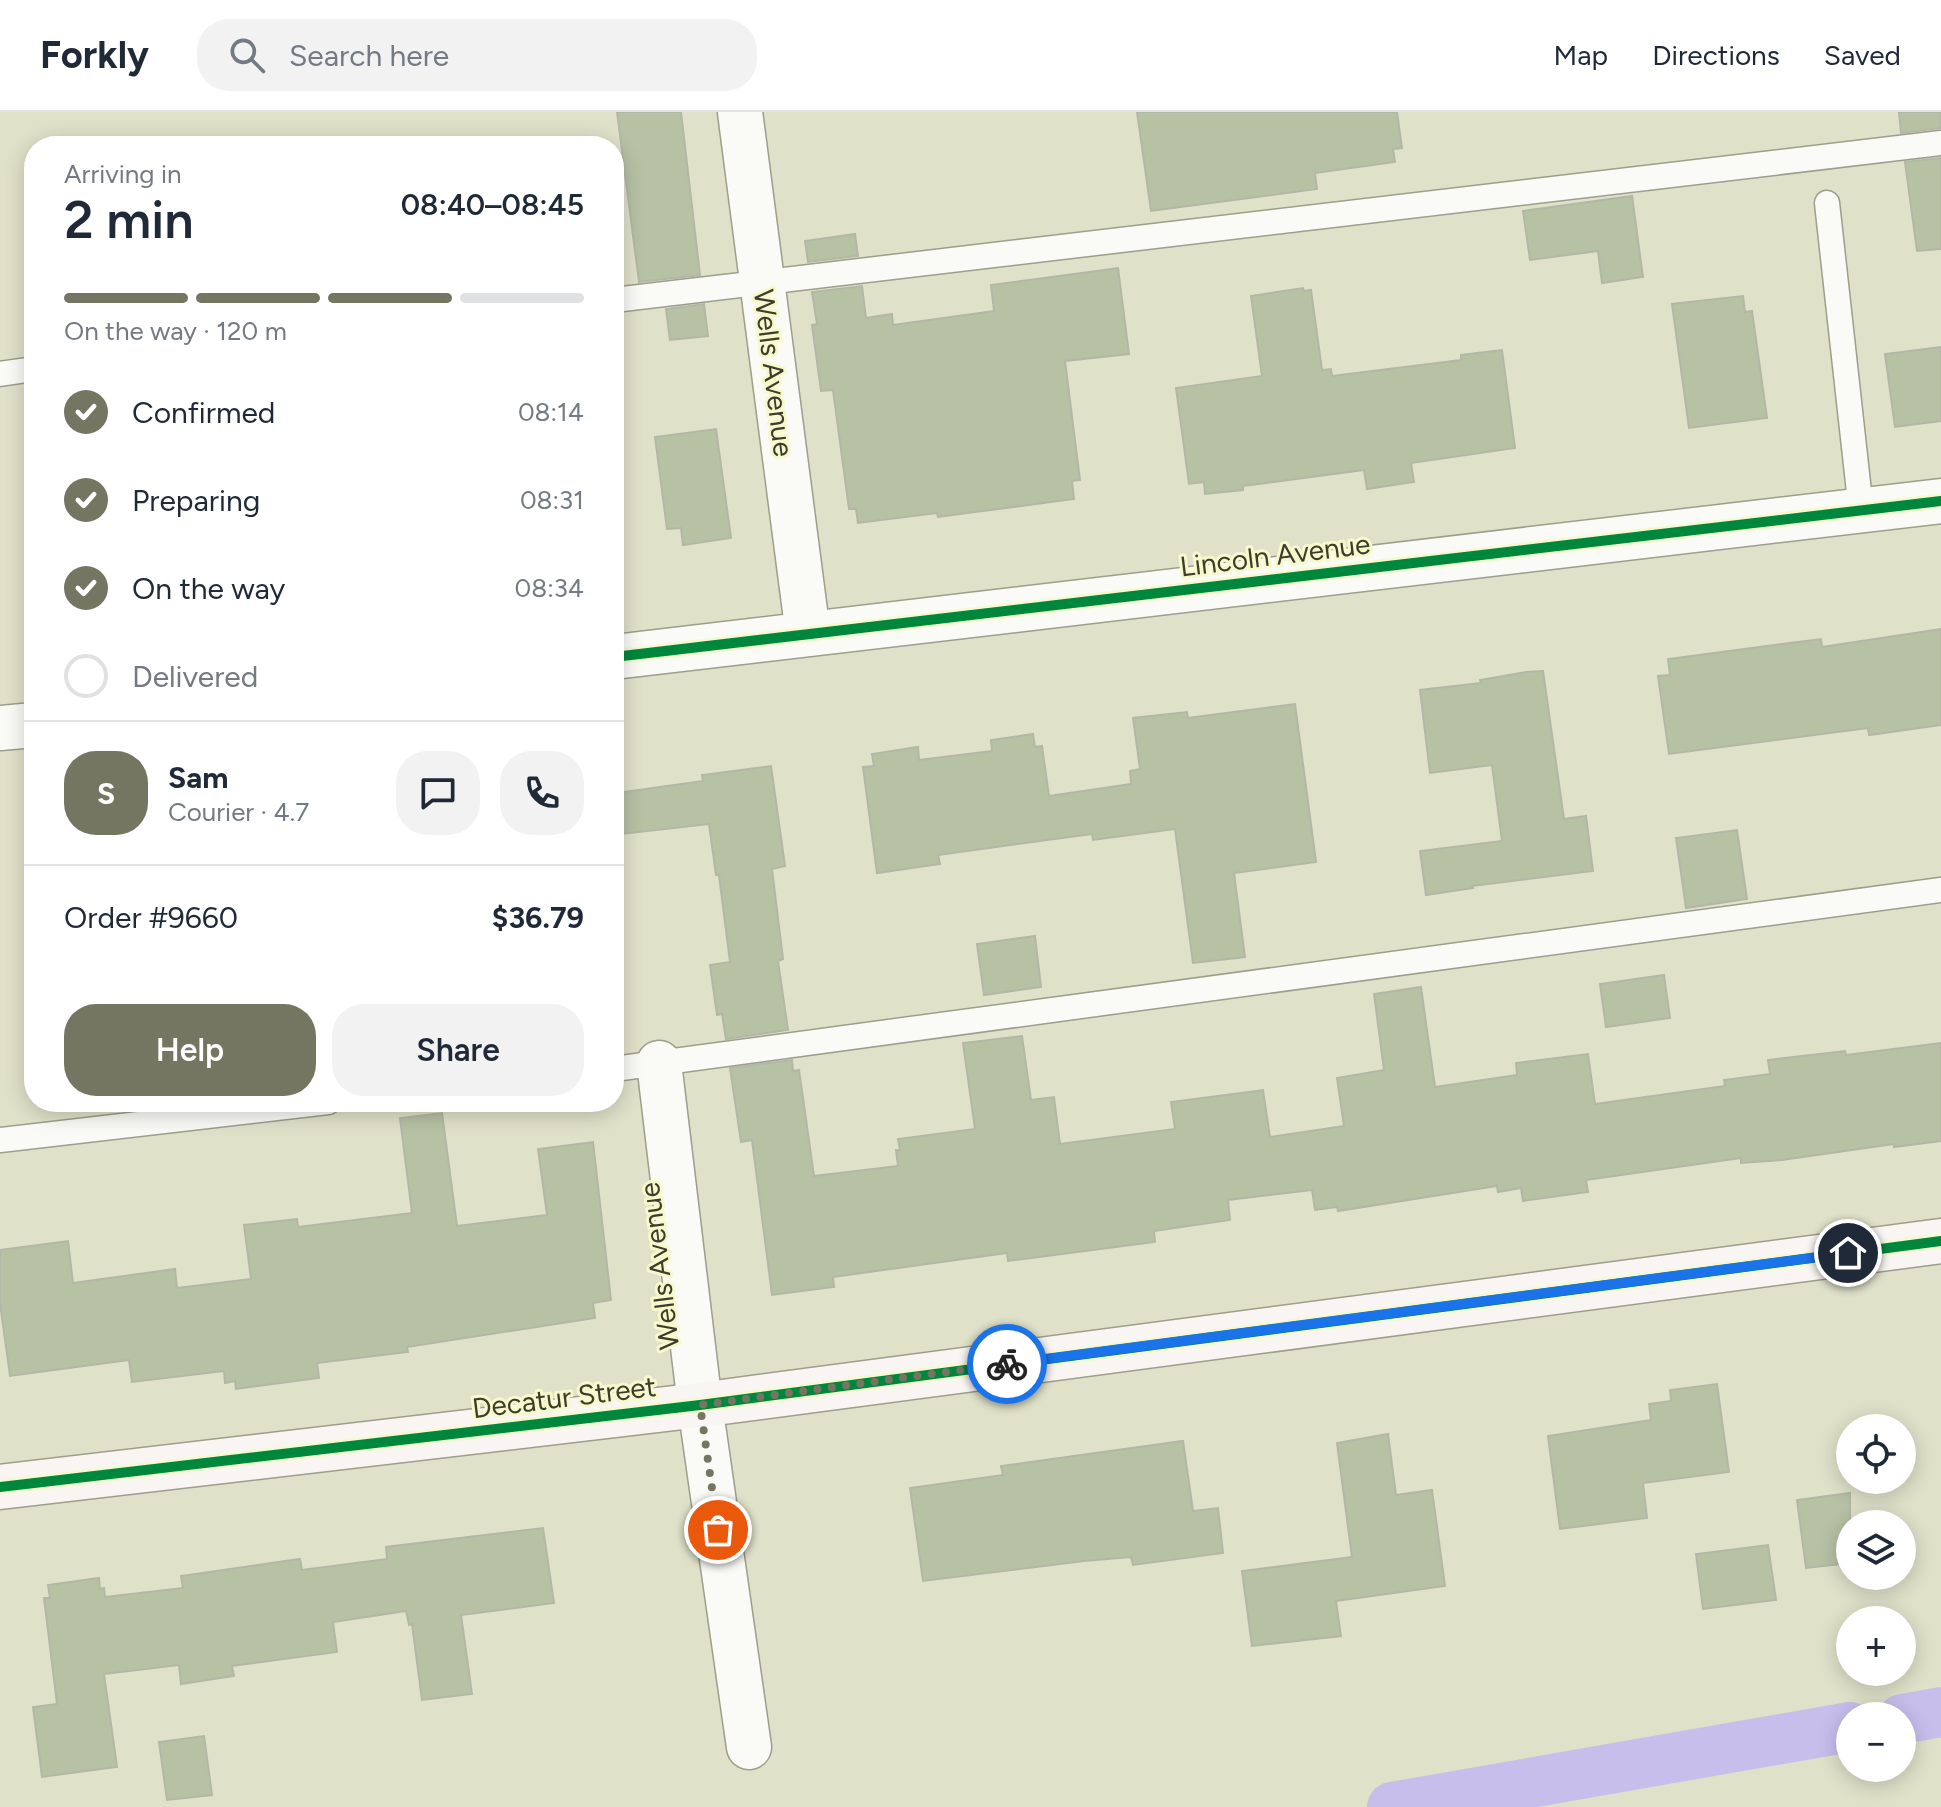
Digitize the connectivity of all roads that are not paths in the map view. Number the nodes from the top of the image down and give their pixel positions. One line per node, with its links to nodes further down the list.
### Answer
1 (740, 112): 4 (street, Wells Avenue)
2 (1941, 143): 4 (lane)
3 (1827, 203): 9 (lane)
4 (762, 282): 5 (lane); 10 (street, Wells Avenue)
5 (624, 299)
6 (24, 370): 7 (lane)
7 (0, 374)
8 (1941, 501): 9 (street, Lincoln Avenue)
9 (1861, 510): 10 (street, Lincoln Avenue)
10 (808, 634): 11 (street, Lincoln Avenue)
11 (624, 656)
12 (24, 726): 13 (street)
13 (0, 728)
14 (1941, 890): 15 (lane)
15 (659, 1063): 16 (lane); 20 (street, Wells Avenue)
16 (624, 1068)
17 (242, 1112): 18 (lane)
18 (0, 1140)
19 (1941, 1241): 20 (street, Decatur Street)
20 (700, 1405): 21 (street, Decatur Street); 22 (street, Wells Avenue)
21 (0, 1487)
22 (749, 1747)

